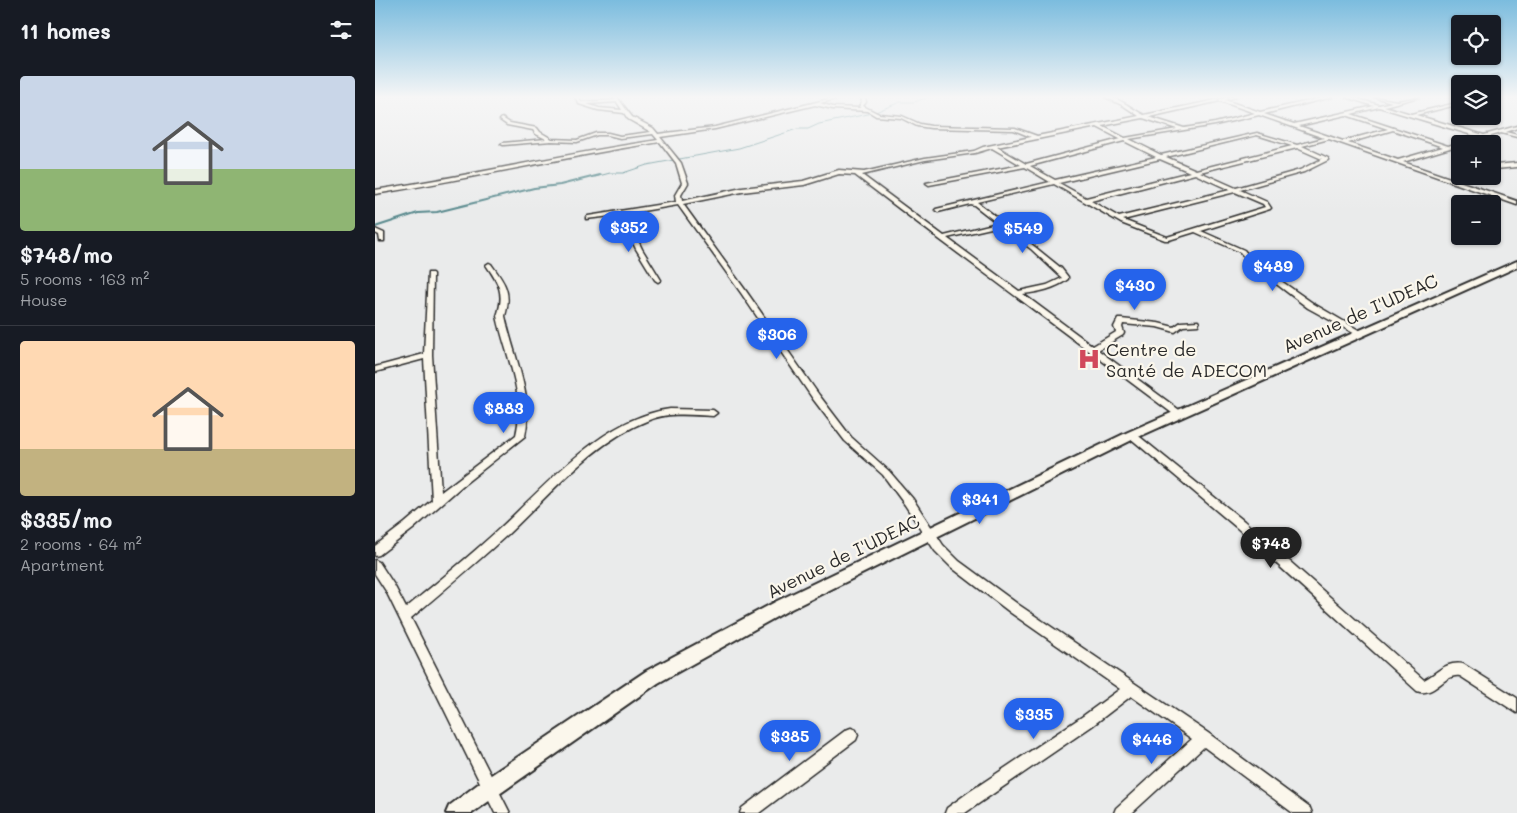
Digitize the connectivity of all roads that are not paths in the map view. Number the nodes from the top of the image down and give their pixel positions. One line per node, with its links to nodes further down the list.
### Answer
1 (542, 135): 17 (street)
2 (593, 135): 17 (street)
3 (612, 135): 14 (street)
4 (670, 135): 14 (street)
5 (1030, 135): 15 (street)
6 (1045, 135): 15 (street)
7 (1115, 135): 18 (street)
8 (1152, 135): 18 (street)
9 (1253, 135): 24 (street)
10 (1260, 135): 22 (street)
11 (1320, 135): 16 (street)
12 (1371, 135): 19 (street)
13 (1411, 135): 23 (street)
14 (657, 137): 34 (street); 38 (street)
15 (1035, 137): 21 (street)
16 (1329, 138): 19 (street); 22 (street)
17 (551, 140): 20 (street)
18 (1125, 140): 24 (street); 27 (street)
19 (1341, 143): 25 (street)
20 (503, 144)
21 (992, 146): 27 (street); 30 (street)
22 (1297, 146): 29 (street); 33 (street)
23 (1449, 147): 25 (street)
24 (1161, 157): 29 (street); 31 (street)
25 (1397, 162): 37 (street)
26 (1517, 165): 28 (street)
27 (1028, 166): 31 (street); 32 (street)
28 (1501, 166)
29 (1196, 172): 33 (street); 35 (street)
30 (855, 173): 38 (street); 46 (street)
31 (1053, 181): 35 (street); 36 (street)
32 (929, 183)
33 (1235, 190): 42 (street); 45 (street)
34 (375, 192)
35 (1087, 200): 42 (street)
36 (970, 202): 39 (street); 43 (street)
37 (1517, 203)
38 (679, 204): 40 (street); 62 (street)
39 (938, 210)
40 (622, 214): 41 (street); 51 (street)
41 (588, 218)
42 (1118, 219): 45 (street)
43 (1000, 224): 46 (street); 52 (street)
44 (375, 231): 47 (street)
45 (1197, 231): 54 (street)
46 (941, 238): 52 (street)
47 (382, 240)
48 (489, 265): 61 (street)
49 (1516, 266): 54 (main road, Avenue de I'UDEAC)
50 (430, 274): 56 (street)
51 (658, 280)
52 (1019, 293): 55 (street)
53 (1195, 323): 55 (street)
54 (1359, 334): 59 (main road, Avenue de I'UDEAC)
55 (1094, 349): 59 (street)
56 (427, 355): 57 (street); 61 (street)
57 (375, 370)
58 (713, 413): 65 (street)
59 (1179, 414): 60 (main road, Avenue de I'UDEAC)
60 (1132, 435): 62 (main road, Avenue de I'UDEAC); 67 (street)
61 (437, 502): 63 (street)
62 (929, 534): 66 (street); 70 (main road, Avenue de I'UDEAC)
63 (375, 552)
64 (375, 566): 65 (street)
65 (405, 617): 70 (street)
66 (1131, 688): 69 (street); 74 (street)
67 (1517, 706)
68 (851, 735): 73 (street)
69 (1203, 738): 75 (street); 76 (street)
70 (489, 788): 71 (main road, Avenue de I'UDEAC); 72 (street)
71 (456, 813)
72 (503, 813)
73 (747, 813)
74 (952, 813)
75 (1121, 813)
76 (1305, 813)

